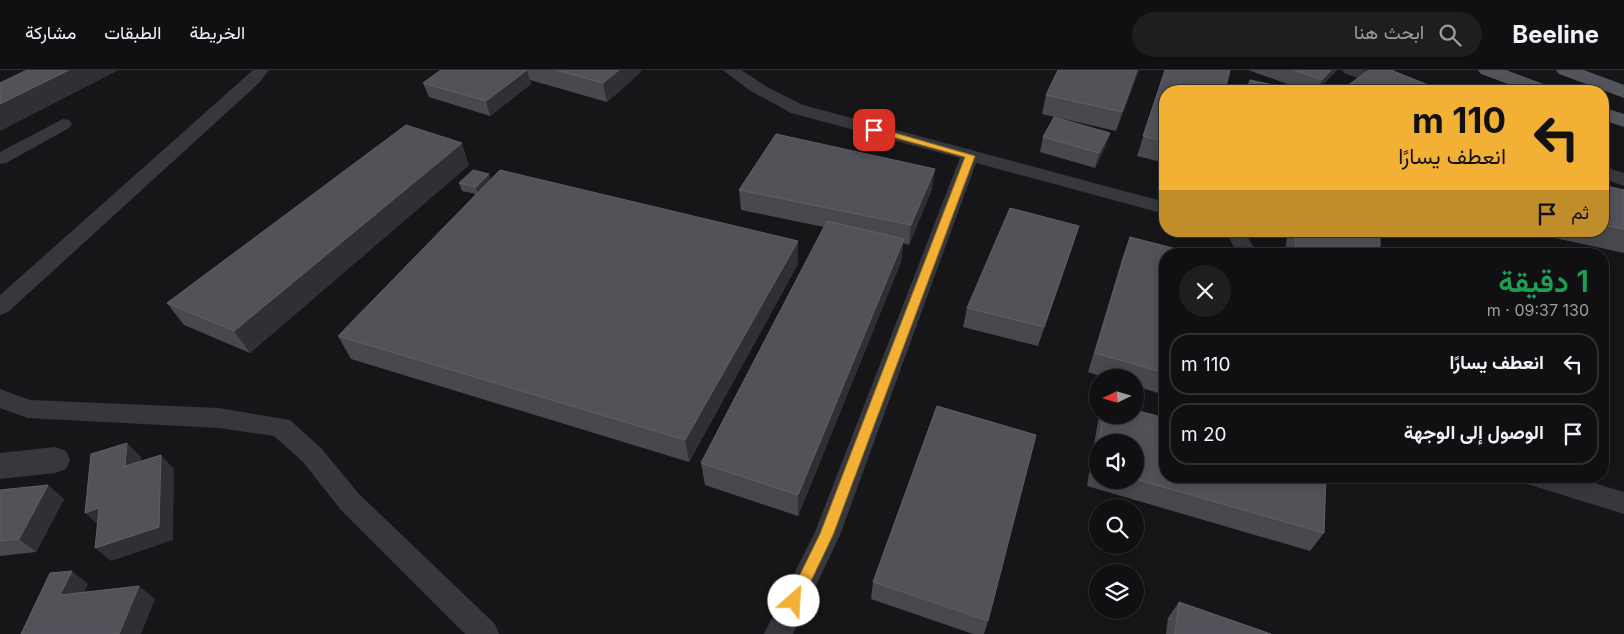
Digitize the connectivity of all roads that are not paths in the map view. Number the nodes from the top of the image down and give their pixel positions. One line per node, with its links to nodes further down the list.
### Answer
1 (281, 70): 6 (lane)
2 (731, 70): 15 (lane)
3 (1350, 70): 7 (lane)
4 (1488, 70): 8 (main road)
5 (1566, 70): 9 (main road)
6 (257, 75): 22 (lane)
7 (1390, 85)
8 (1529, 85)
9 (1606, 85)
10 (1609, 86): 11 (main road)
11 (1624, 92)
12 (1609, 116): 13 (main road)
13 (1624, 121)
14 (63, 124): 16 (lane)
15 (970, 156): 19 (lane); 29 (lane)
16 (0, 159)
17 (1609, 174): 18 (lane)
18 (1624, 180)
19 (1159, 206)
20 (1238, 237): 21 (lane)
21 (1244, 248)
22 (0, 307)
23 (0, 398): 28 (lane)
24 (56, 460): 25 (street)
25 (0, 466)
26 (1557, 483): 27 (lane)
27 (1624, 503)
28 (485, 634)
29 (778, 634)

